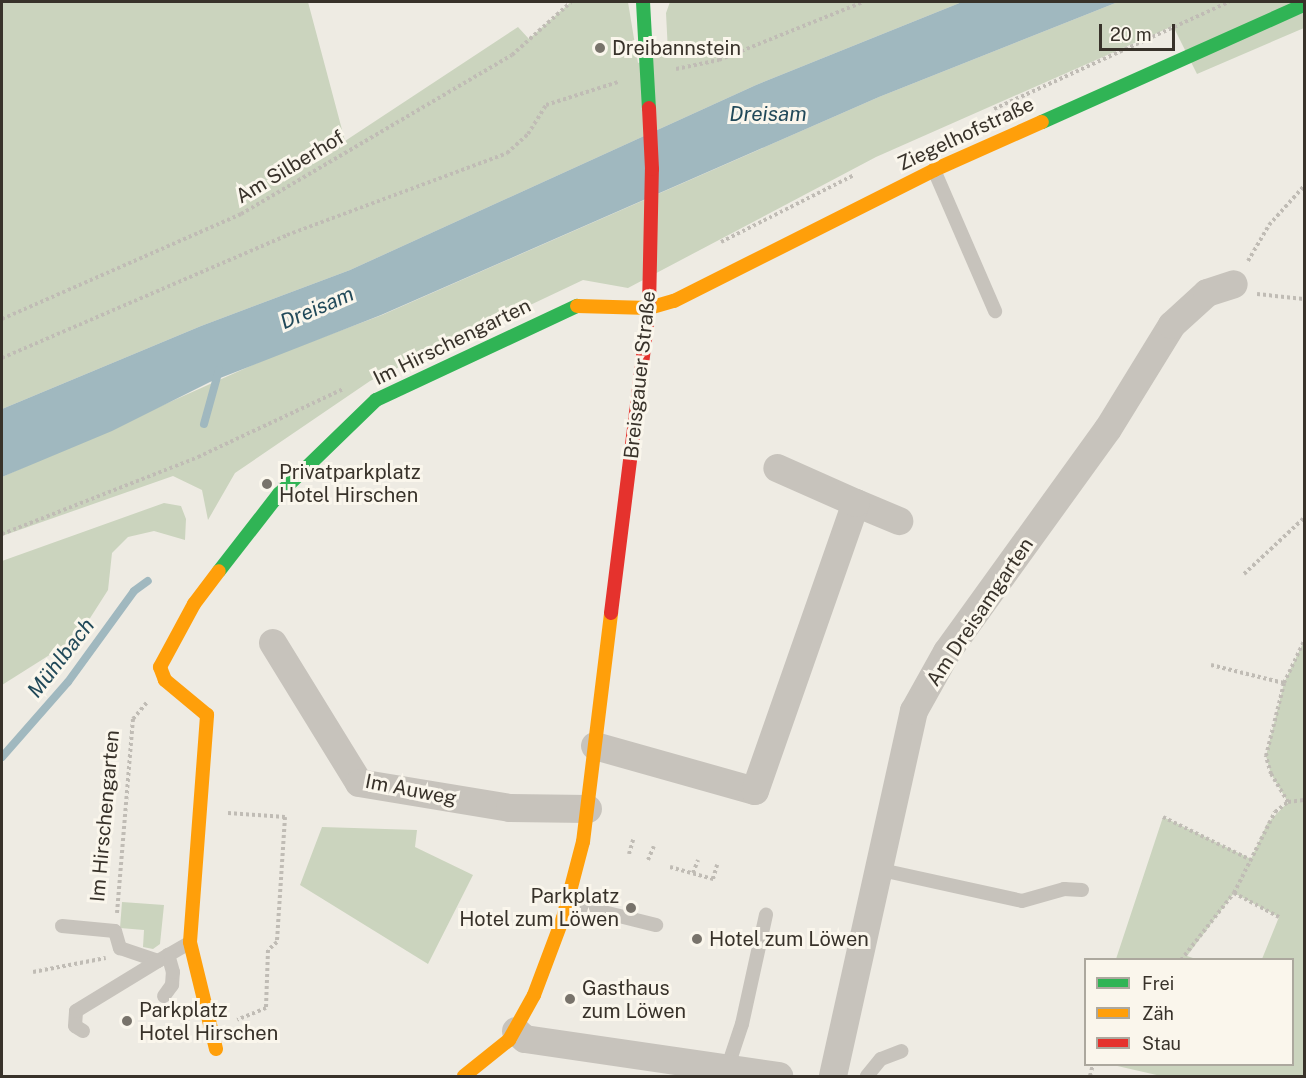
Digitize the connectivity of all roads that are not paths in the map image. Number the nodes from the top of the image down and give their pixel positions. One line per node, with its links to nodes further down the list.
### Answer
1 (643, 2): 5 (street, Breisgauer Straße)
2 (1305, 5): 3 (street, Ziegelhofstraße)
3 (934, 170): 5 (street, Ziegelhofstraße); 6 (lane)
4 (1234, 284): 13 (street, Am Dreisamgarten)
5 (649, 308): 11 (street, Breisgauer Straße); 19 (street, Im Hirschengarten)
6 (995, 311)
7 (777, 468): 8 (street)
8 (856, 503): 9 (street); 11 (street)
9 (899, 521)
10 (273, 643): 12 (street, Im Auweg)
11 (595, 746): 12 (street, Breisgauer Straße)
12 (588, 809): 15 (street, Breisgauer Straße)
13 (877, 869): 14 (lane); 29 (street, Am Dreisamgarten)
14 (1082, 890)
15 (567, 903): 17 (lane); 23 (street, Breisgauer Straße)
16 (766, 915): 26 (lane)
17 (656, 925)
18 (62, 926): 20 (lane)
19 (190, 942): 20 (lane); 24 (street)
20 (163, 958): 21 (lane); 22 (lane)
21 (164, 996)
22 (82, 1031)
23 (516, 1031): 26 (street); 27 (street, Breisgauer Straße)
24 (216, 1049)
25 (902, 1051): 30 (lane)
26 (719, 1069): 28 (street)
27 (464, 1077)
28 (779, 1077)
29 (833, 1077)
30 (867, 1077)

